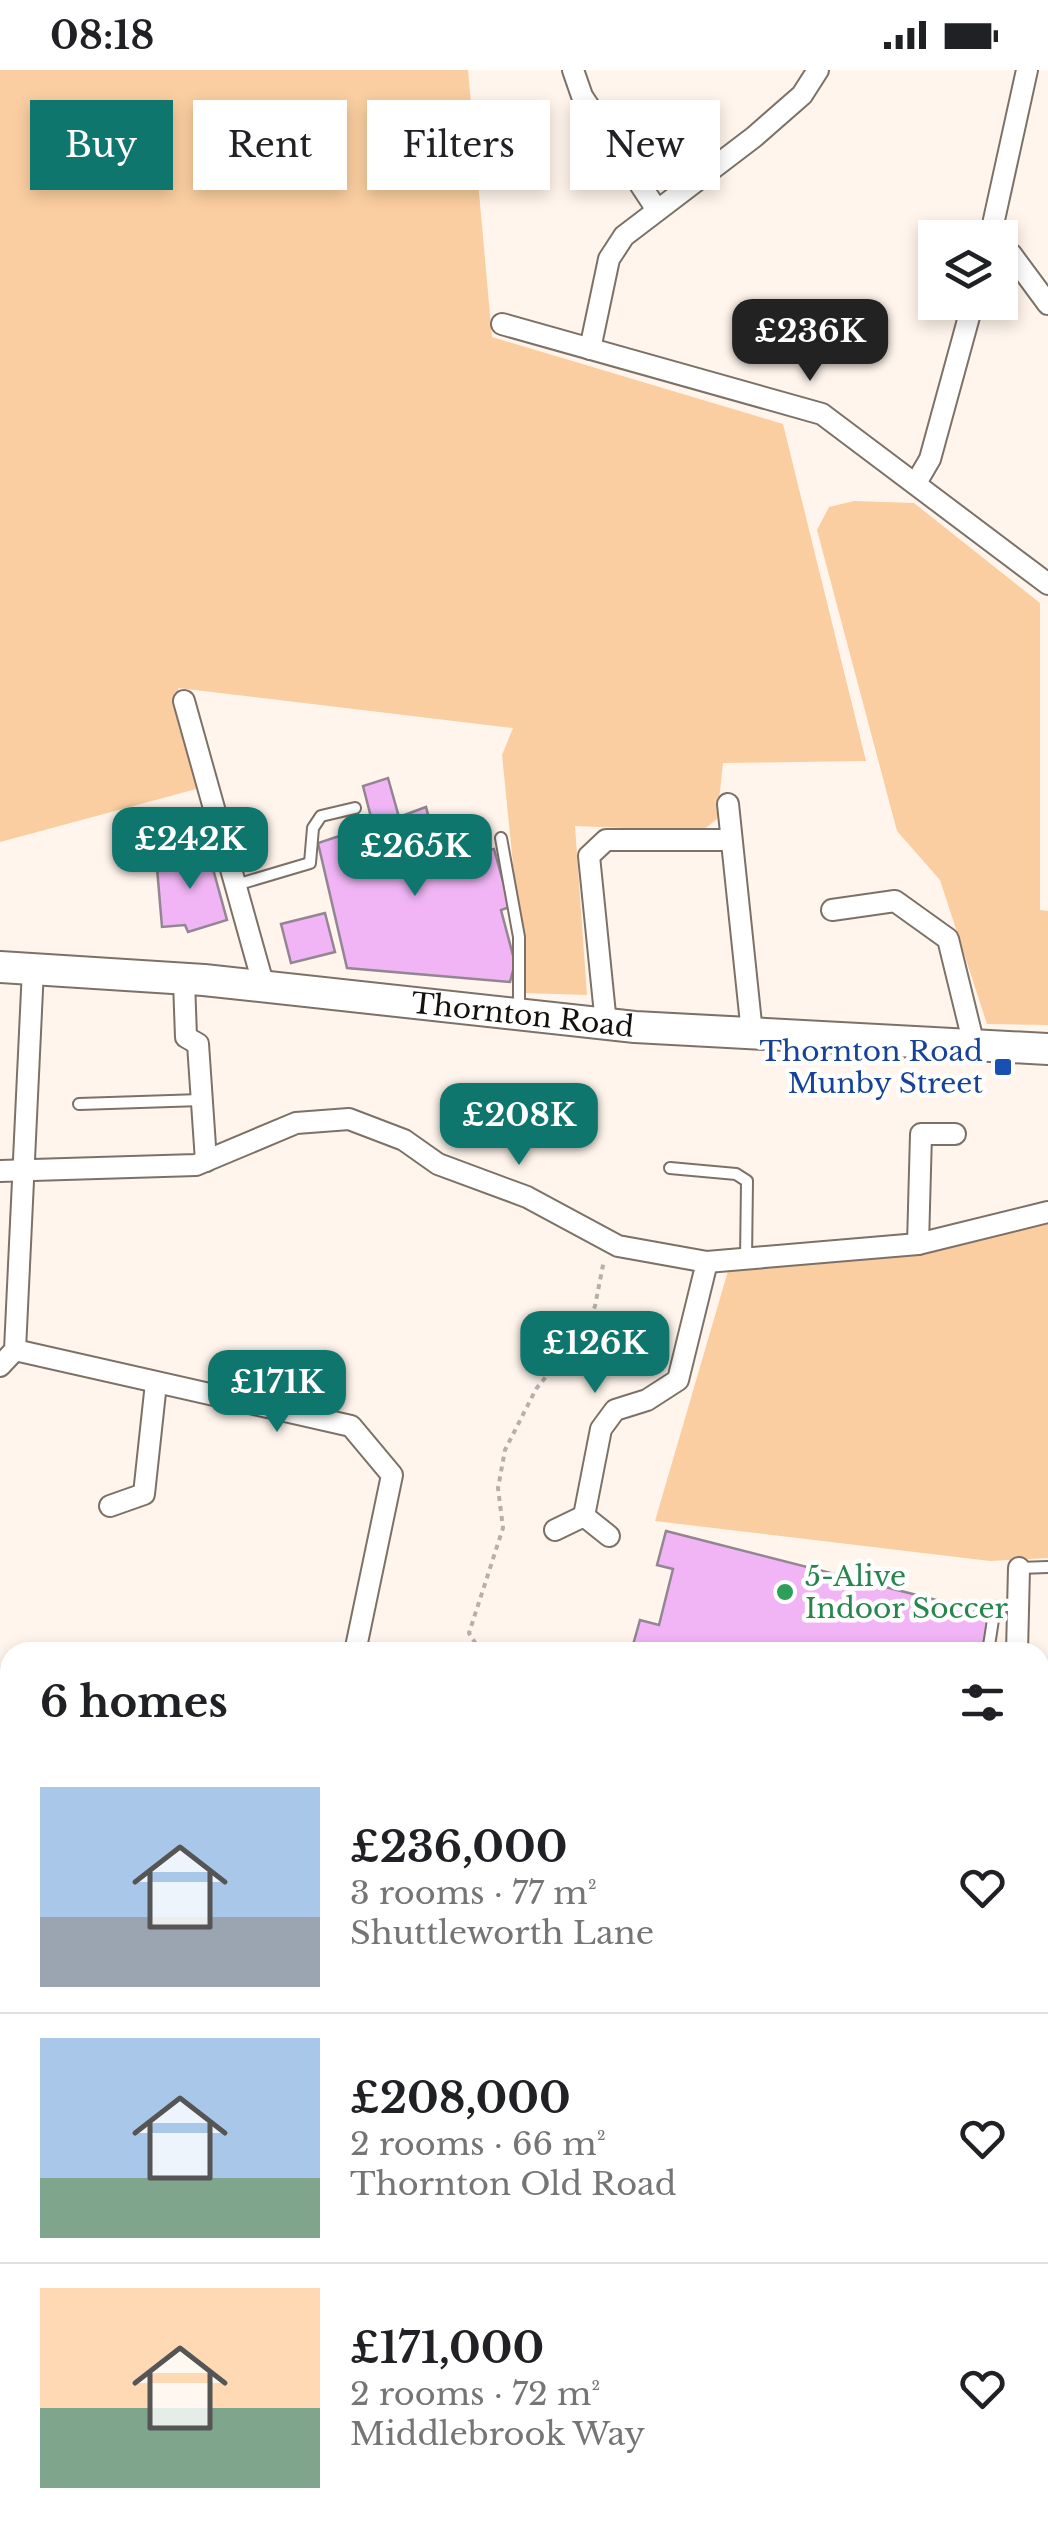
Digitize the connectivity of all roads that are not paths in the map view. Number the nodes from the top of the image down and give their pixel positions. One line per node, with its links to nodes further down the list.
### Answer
1 (573, 70): 4 (street)
2 (818, 70): 4 (street)
3 (1028, 70): 5 (street)
4 (658, 210): 10 (street)
5 (994, 220)
6 (1018, 263): 7 (street)
7 (1048, 304)
8 (968, 320): 11 (street)
9 (502, 324): 10 (street)
10 (590, 349): 11 (street)
11 (916, 483): 12 (street)
12 (1048, 584)
13 (184, 701): 18 (street)
14 (728, 804): 17 (street)
15 (356, 808): 18 (lane)
16 (501, 838): 24 (lane)
17 (730, 840): 25 (street); 26 (street)
18 (235, 885): 23 (street)
19 (832, 910): 27 (street)
20 (0, 967): 21 (main road, Thornton Road)
21 (33, 969): 22 (main road, Thornton Road); 34 (street)
22 (184, 980): 23 (main road, Thornton Road); 29 (street)
23 (264, 987): 24 (main road, Thornton Road)
24 (519, 1015): 25 (main road, Thornton Road)
25 (606, 1024): 26 (main road, Thornton Road)
26 (752, 1034): 27 (main road, Thornton Road)
27 (974, 1046): 28 (main road, Thornton Road)
28 (1048, 1050)
29 (202, 1100): 30 (lane); 32 (street)
30 (80, 1104)
31 (955, 1134): 36 (street)
32 (206, 1160): 34 (street); 38 (street)
33 (670, 1168): 37 (lane)
34 (10, 1172): 39 (street)
35 (1048, 1212): 36 (street)
36 (918, 1244): 37 (street)
37 (746, 1261): 38 (street)
38 (707, 1262): 42 (street)
39 (8, 1358): 40 (street)
40 (156, 1383): 41 (street); 48 (street)
41 (110, 1506)
42 (584, 1516): 43 (street); 44 (street)
43 (555, 1530)
44 (608, 1536)
45 (1048, 1567): 46 (lane)
46 (1020, 1568): 47 (street)
47 (1018, 1605): 49 (lane); 50 (street)
48 (357, 1642)
49 (990, 1642)
50 (1016, 1642)

